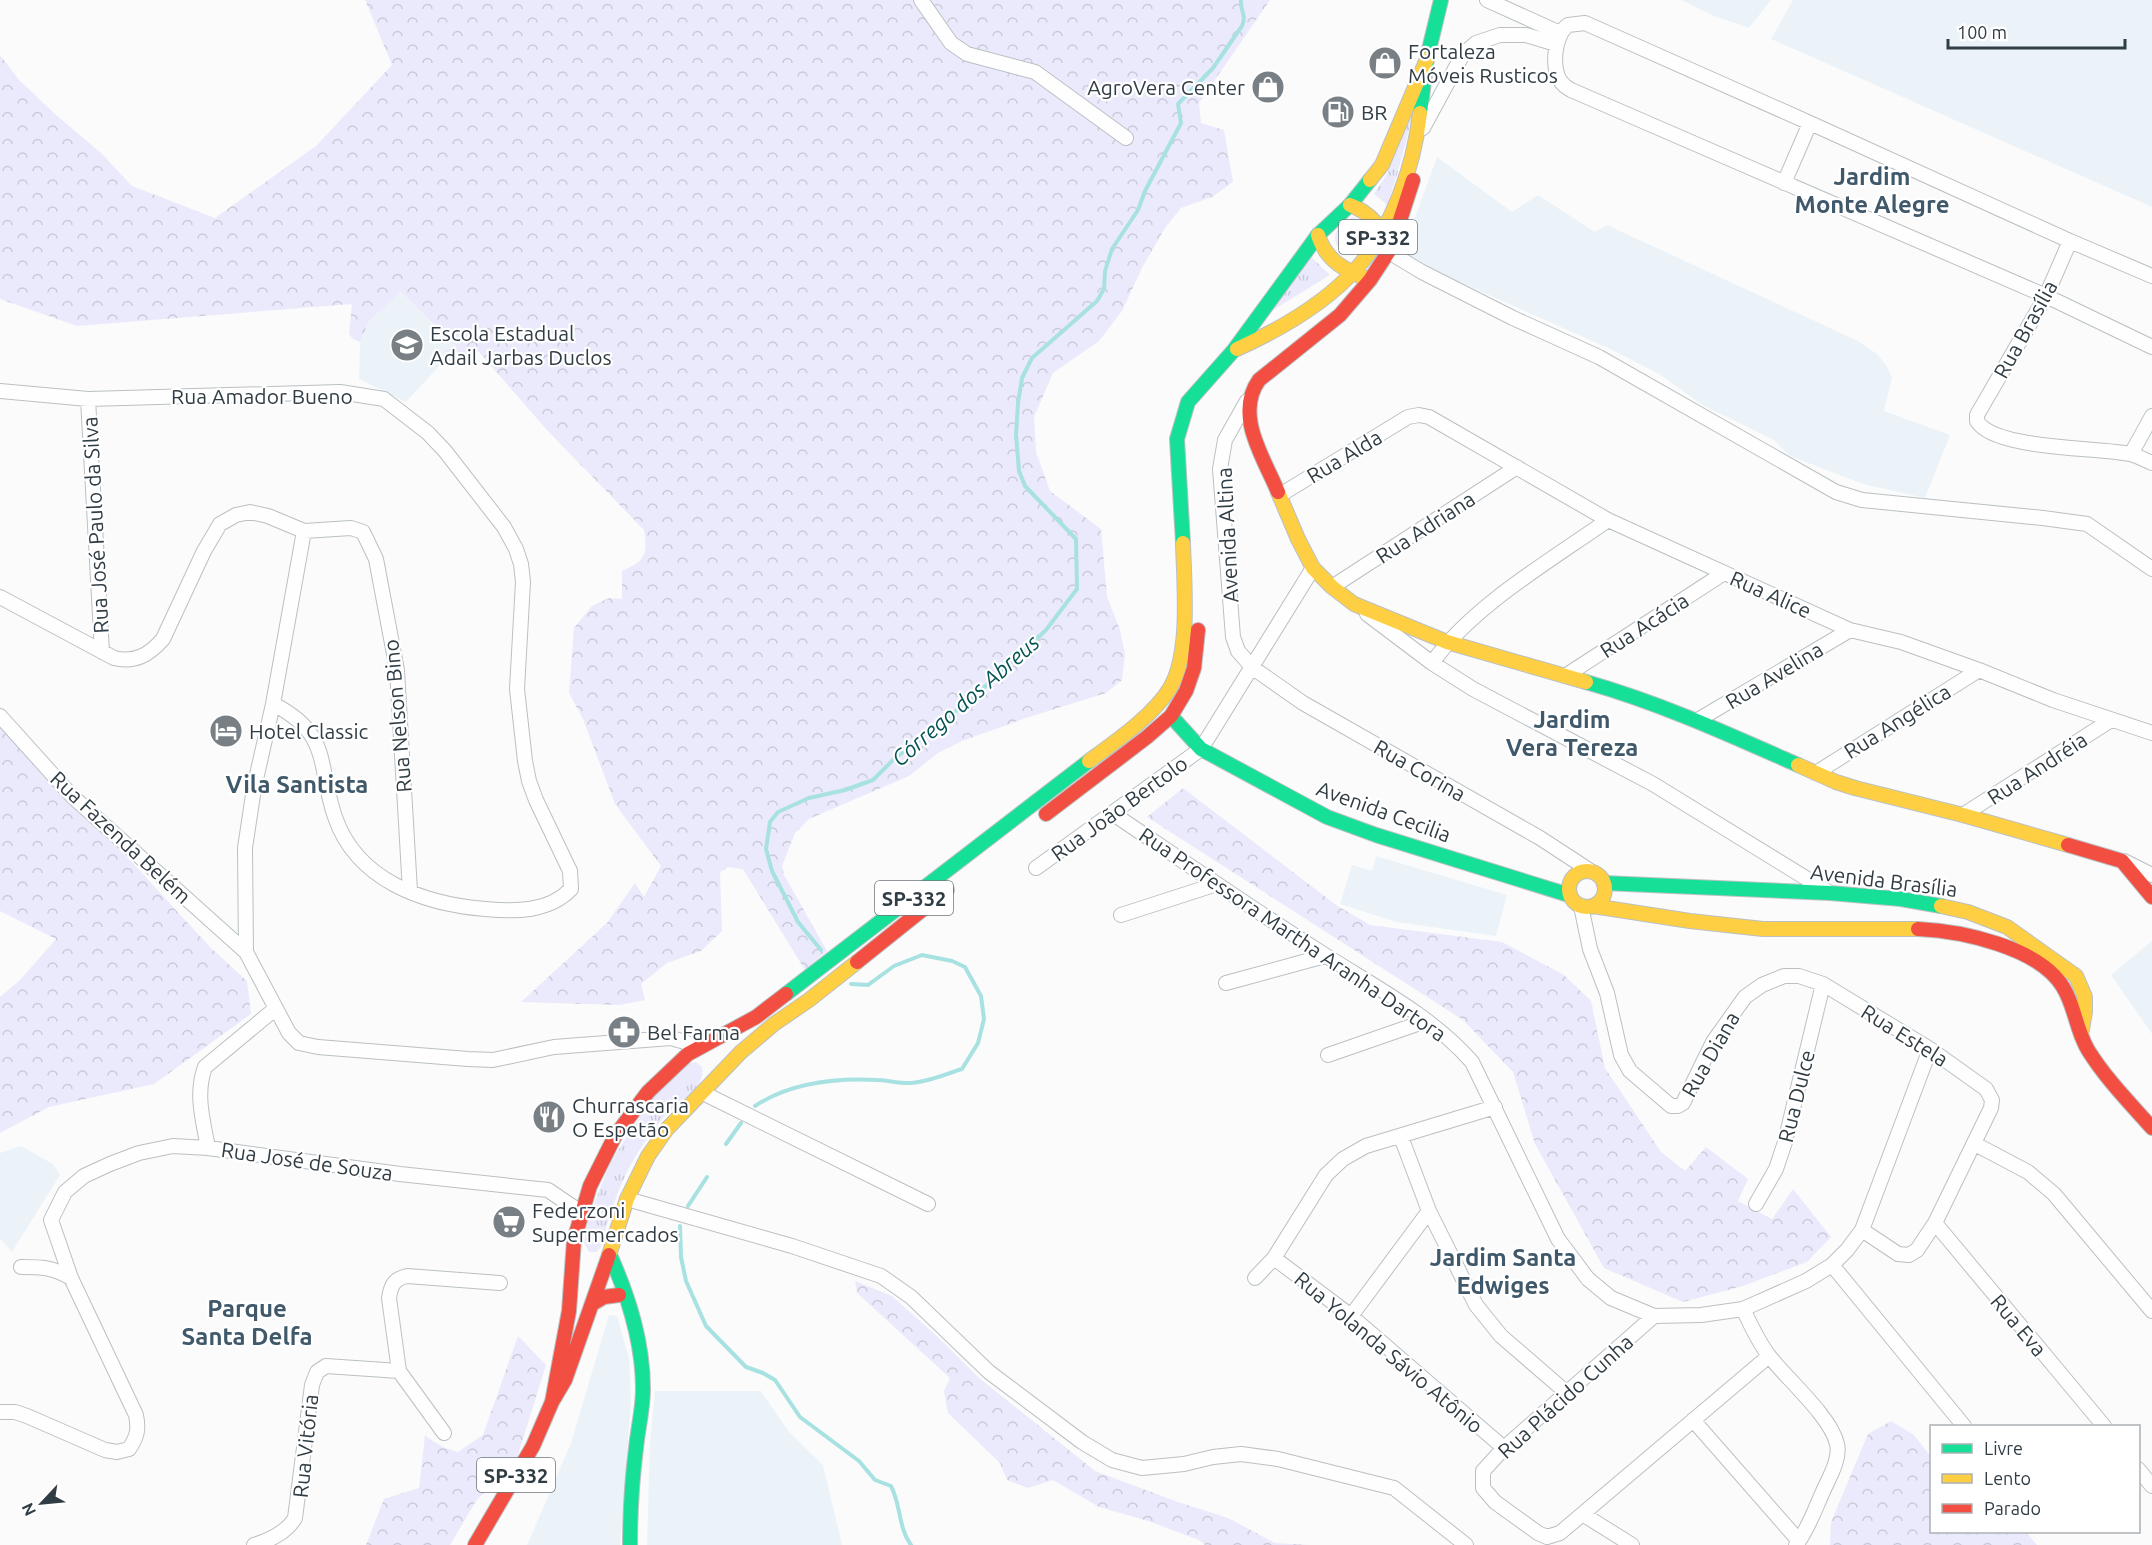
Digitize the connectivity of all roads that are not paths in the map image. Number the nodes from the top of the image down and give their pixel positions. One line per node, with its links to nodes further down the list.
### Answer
1 (921, 0): 7 (street)
2 (1441, 0): 5 (main road, SP-332)
3 (1487, 0): 4 (street)
4 (1558, 39): 6 (street); 8 (street); 9 (street)
5 (1427, 59): 8 (main road, SP-332); 10 (main road, SP-332)
6 (1810, 123): 9 (street); 13 (street)
7 (1126, 138)
8 (1416, 140): 11 (main road, SP-332); 14 (main road)
9 (1785, 183): 18 (street)
10 (1350, 205): 11 (main road); 12 (main road, SP-332)
11 (1383, 230): 14 (main road); 15 (main road, SP-332)
12 (1318, 235): 15 (main road); 20 (main road, SP-332)
13 (2070, 241): 16 (street); 18 (street, Rua Brasília)
14 (1391, 248): 17 (main road); 34 (street)
15 (1352, 272): 17 (main road); 20 (main road, SP-332)
16 (2152, 276)
17 (1370, 280): 23 (main road)
18 (2046, 296): 19 (street); 26 (street, Rua Brasília)
19 (2152, 347)
20 (1234, 350): 31 (main road, SP-332)
21 (0, 391): 22 (street, Rua Amador Bueno)
22 (88, 399): 41 (street, Rua José Paulo da Silva); 64 (street, Rua Amador Bueno)
23 (1247, 401): 29 (main road); 43 (street, Avenida Altina)
24 (2152, 416): 26 (street)
25 (1408, 417): 28 (street, Rua Alice); 29 (street, Rua Alda)
26 (2132, 454): 27 (street)
27 (2152, 463)
28 (1517, 467): 30 (street, Rua Alice); 36 (street, Rua Adriana)
29 (1280, 495): 33 (main road)
30 (1608, 520): 35 (street, Rua Alice); 40 (street)
31 (1182, 523): 48 (main road, SP-332); 80 (main road, SP-332)
32 (304, 531): 41 (street); 46 (street); 64 (street, Rua Nelson Bino)
33 (1313, 568): 36 (main road); 43 (street)
34 (2152, 569)
35 (1724, 573): 39 (street, Rua Alice); 45 (street, Rua Acácia)
36 (1332, 587): 38 (main road)
37 (0, 597): 41 (street)
38 (1354, 604): 40 (main road); 42 (street)
39 (1850, 630): 44 (street, Rua Alice); 49 (street, Rua Avelina)
40 (1447, 642): 42 (street); 45 (main road)
41 (102, 652)
42 (1432, 663): 65 (street)
43 (1252, 668): 52 (street); 59 (street, Rua Corina)
44 (1979, 670): 50 (street, Rua Alice); 53 (street, Rua Angélica)
45 (1564, 676): 49 (main road)
46 (273, 704): 64 (street, Rua Amador Bueno); 70 (street)
47 (0, 716): 70 (street, Rua Fazenda Belém)
48 (1171, 716): 52 (main road, Avenida Cecilia); 56 (main road, SP-332)
49 (1698, 720): 53 (main road)
50 (2111, 720): 51 (street, Rua Alice); 55 (street, Rua Andréia)
51 (2152, 733)
52 (1202, 749): 54 (street, Rua João Bertolo); 66 (main road, Avenida Cecilia)
53 (1816, 773): 55 (main road)
54 (1112, 813): 58 (street, Rua João Bertolo); 63 (street, Rua Professora Martha Aranha Dartora)
55 (1964, 815): 57 (main road)
56 (1038, 820)
57 (2122, 861): 60 (street); 67 (main road)
58 (1036, 868)
59 (1589, 870): 62 (main road); 66 (main road)
60 (2152, 875)
61 (960, 880): 82 (main road, SP-332)
62 (1604, 883): 65 (main road, Avenida Brasília); 68 (main road)
63 (1217, 884): 69 (street); 71 (street, Rua Professora Martha Aranha Dartora)
64 (410, 891)
65 (1830, 893): 72 (main road, Avenida Brasília)
66 (1569, 895): 68 (main road)
67 (2152, 897)
68 (1587, 906): 73 (main road, Avenida Brasília); 75 (street, Rua Diana)
69 (1121, 915)
70 (246, 952): 76 (street)
71 (1325, 956): 74 (street); 77 (street, Rua Professora Martha Aranha Dartora)
72 (2065, 966): 73 (main road); 78 (main road, Avenida Brasília)
73 (2058, 980): 78 (main road)
74 (1226, 983)
75 (1823, 984): 79 (street, Rua Estela); 91 (street, Rua Dulce)
76 (275, 1009): 80 (street); 88 (street)
77 (1426, 1020): 81 (street); 84 (street, Rua Professora Martha Aranha Dartora)
78 (2081, 1037): 85 (main road)
79 (1930, 1049): 87 (street, Rua Estela); 95 (street, Rua Professora Martha Aranha Dartora)
80 (706, 1055): 82 (main road); 93 (main road, SP-332)
81 (1328, 1055)
82 (715, 1080): 83 (main road, SP-332)
83 (703, 1093): 89 (main road, SP-332); 90 (street)
84 (1495, 1107): 86 (street); 111 (street, Rua Professora Martha Aranha Dartora)
85 (2152, 1128)
86 (1401, 1137): 92 (street); 98 (street)
87 (1975, 1143): 94 (street); 108 (street)
88 (208, 1148): 93 (street, Rua José de Souza); 101 (street, Rua José de Souza)
89 (627, 1199): 97 (main road, SP-332); 129 (street)
90 (928, 1204)
91 (1756, 1204)
92 (1429, 1211): 110 (street); 114 (street)
93 (582, 1213): 96 (main road, SP-332)
94 (1935, 1223): 95 (street); 119 (street, Rua Eva)
95 (1862, 1230): 99 (street, Rua Professora Martha Aranha Dartora)
96 (574, 1241): 97 (main road); 115 (main road, SP-332)
97 (593, 1258): 102 (main road, SP-332); 102 (main road); 109 (main road)
98 (1274, 1258): 103 (street); 110 (street, Rua Yolanda Sávio Atônio)
99 (1832, 1265): 107 (street, Rua Professora Martha Aranha Dartora); 118 (street)
100 (21, 1267): 101 (street)
101 (71, 1278): 116 (street)
102 (602, 1278): 105 (main road); 106 (main road, SP-332)
103 (1255, 1278)
104 (500, 1283): 113 (street)
105 (620, 1295): 106 (main road); 109 (main road)
106 (592, 1304): 115 (main road, SP-332)
107 (1743, 1309): 111 (street, Rua Professora Martha Aranha Dartora); 112 (street)
108 (2152, 1311)
109 (632, 1312): 128 (main road)
110 (1351, 1316): 121 (street, Rua Yolanda Sávio Atônio)
111 (1654, 1316): 114 (street, Rua Plácido Cunha)
112 (1769, 1356): 117 (street); 125 (street)
113 (399, 1371): 120 (street); 126 (street, Rua Vitória)
114 (1567, 1393): 121 (street, Rua Plácido Cunha)
115 (552, 1402): 127 (main road, SP-332)
116 (0, 1412)
117 (1694, 1420): 124 (street); 125 (street)
118 (1963, 1425)
119 (2103, 1425)
120 (444, 1433)
121 (1504, 1448): 124 (street, Rua Plácido Cunha)
122 (2140, 1470): 123 (street)
123 (2152, 1486)
124 (1584, 1515): 130 (street)
125 (1797, 1543)
126 (254, 1545)
127 (475, 1545)
128 (630, 1545)
129 (1466, 1545)
130 (1632, 1545)

